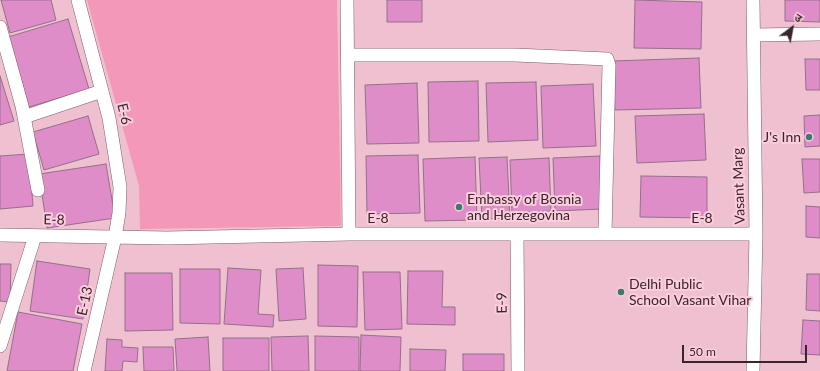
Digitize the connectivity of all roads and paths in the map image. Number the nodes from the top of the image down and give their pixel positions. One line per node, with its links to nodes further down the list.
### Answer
1 (78, 0): 8 (street, E-6)
2 (347, 0): 7 (street)
3 (753, 0): 6 (street, Vasant Marg)
4 (0, 27): 9 (street)
5 (820, 34): 6 (street)
6 (755, 35): 14 (street, Vasant Marg)
7 (348, 55): 11 (street); 13 (street)
8 (102, 91): 9 (street); 17 (street, E-6)
9 (24, 117): 10 (street)
10 (38, 190)
11 (349, 234): 12 (street, E-8); 17 (street, E-8)
12 (517, 234): 13 (street, E-8); 20 (street, E-9)
13 (605, 234): 14 (street, E-8)
14 (756, 234): 21 (street, Vasant Marg)
15 (0, 235): 16 (street, E-8)
16 (35, 236): 17 (street, E-8); 18 (street)
17 (115, 237): 19 (street, E-13)
18 (0, 346)
19 (84, 371)
20 (518, 371)
21 (753, 371)

